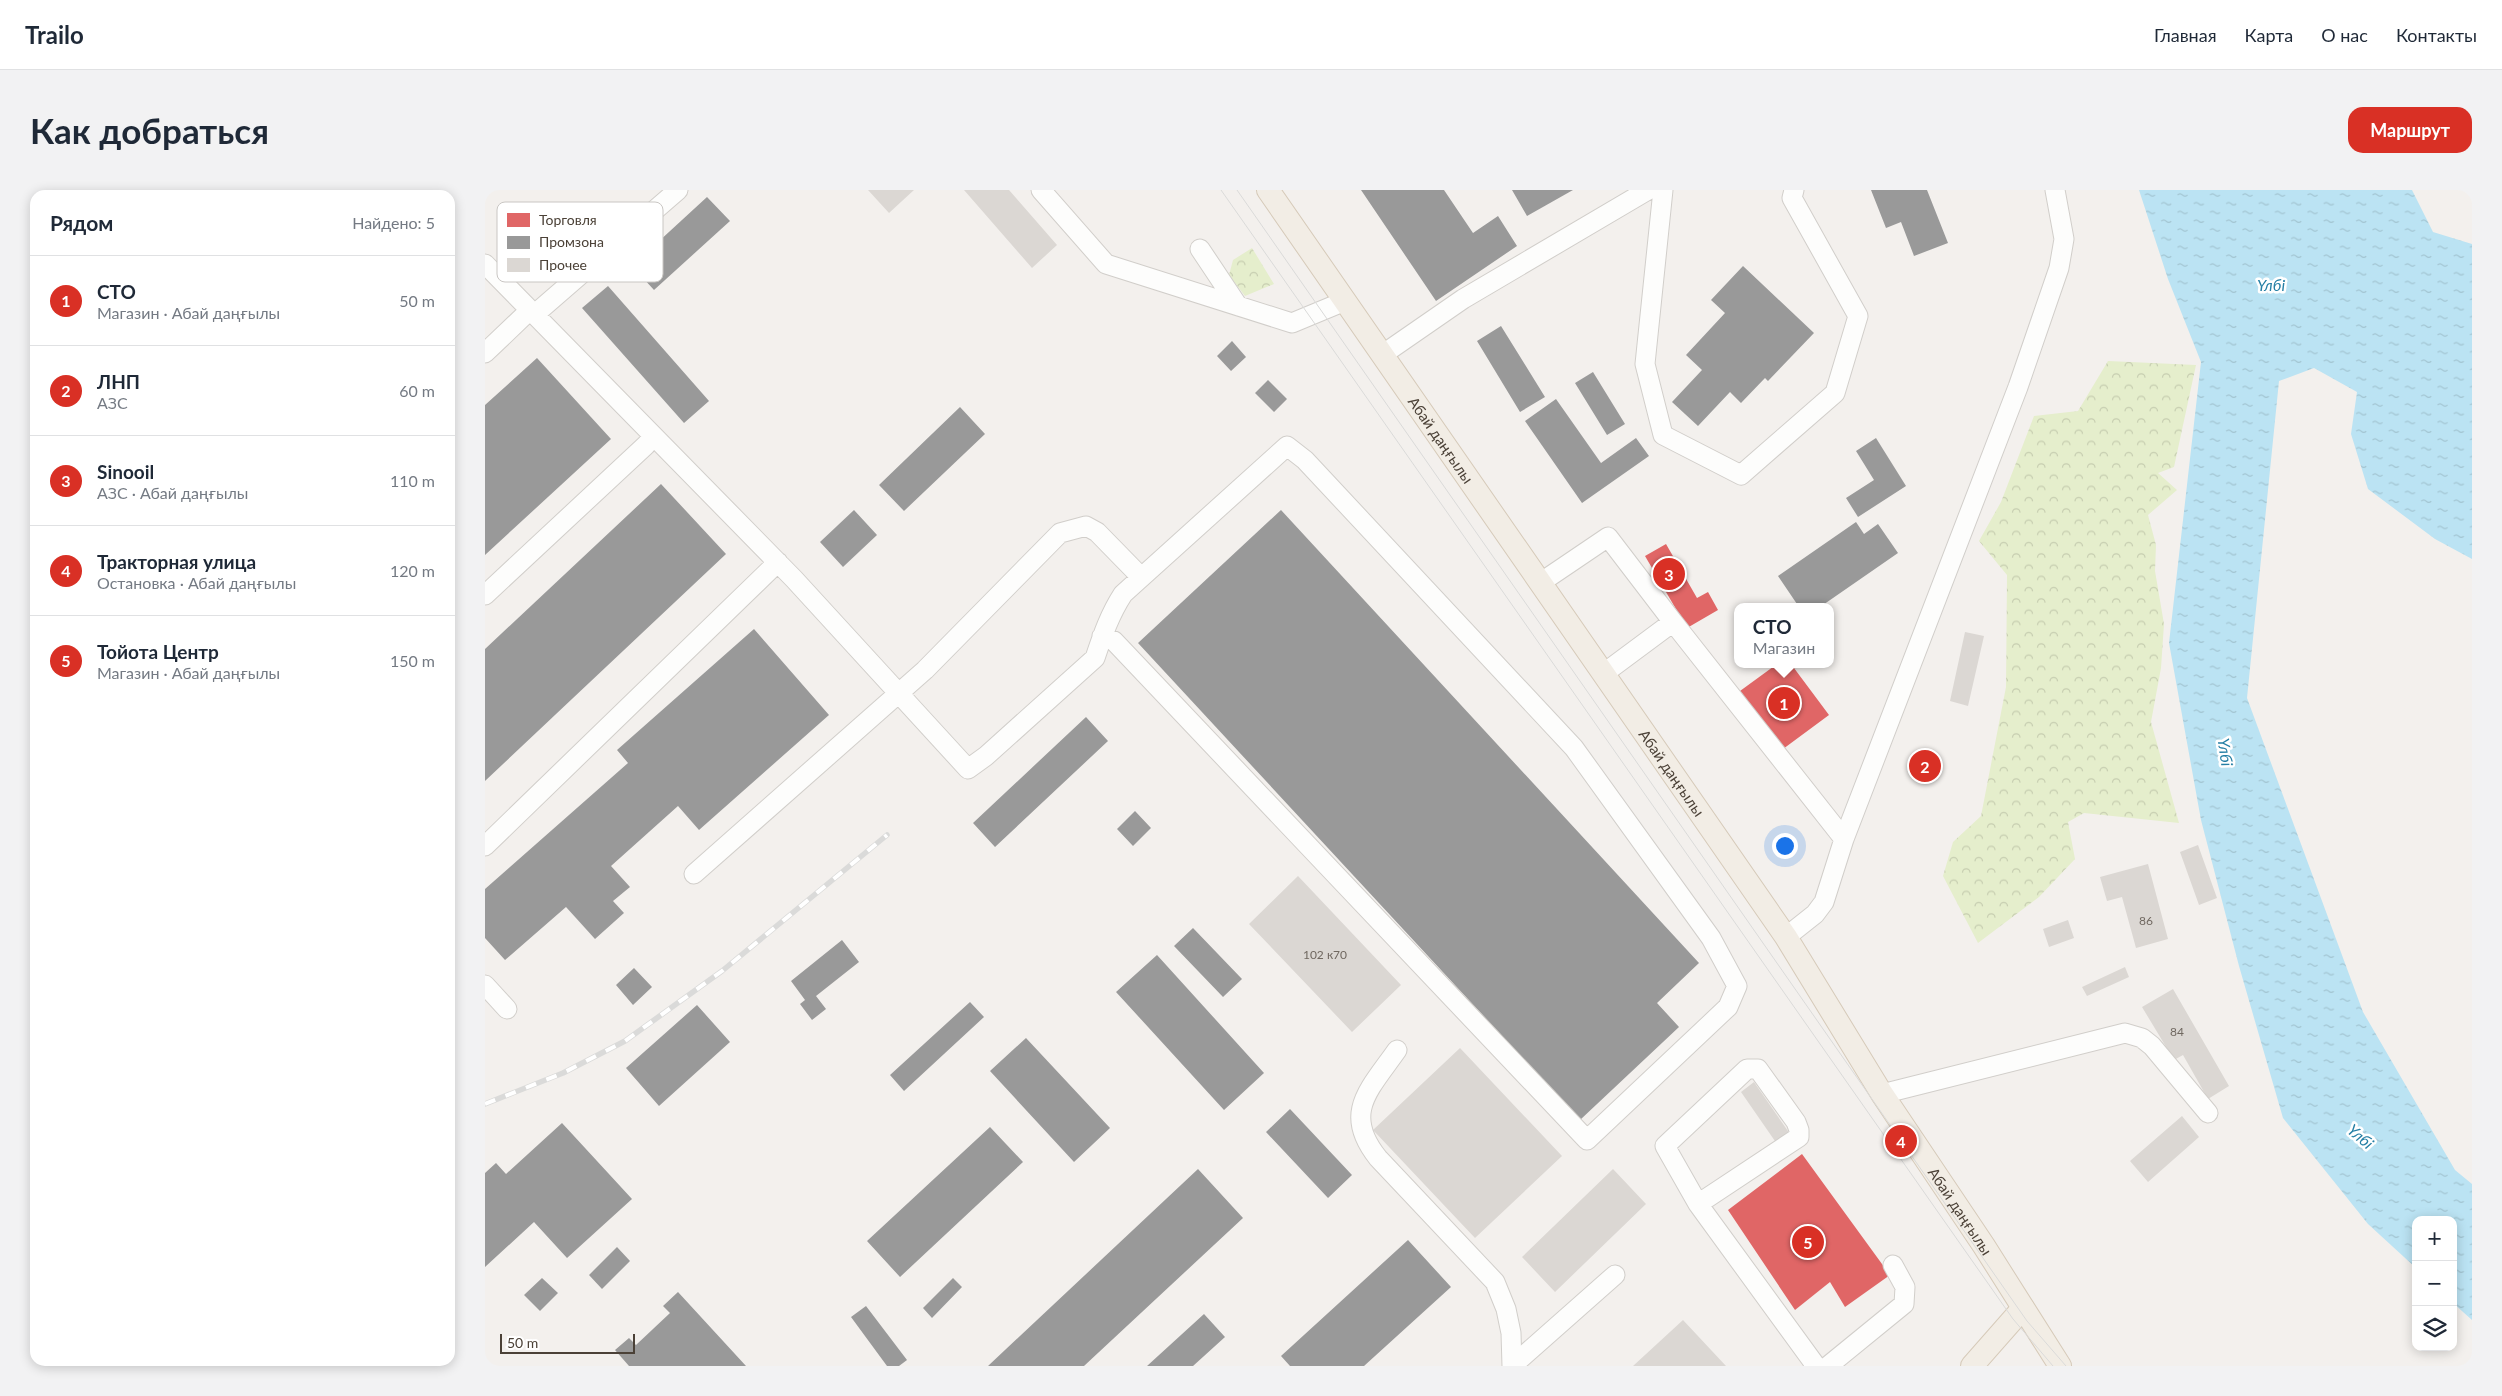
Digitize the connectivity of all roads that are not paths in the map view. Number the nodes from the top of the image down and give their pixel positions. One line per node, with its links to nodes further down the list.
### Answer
1 (678, 190): 8 (street)
2 (1041, 190): 15 (street)
3 (1268, 190): 14 (main road, Абай даңғылы)
4 (1648, 190): 18 (street)
5 (1663, 190): 6 (street)
6 (1794, 190)
7 (2055, 190): 28 (street)
8 (663, 203)
9 (1200, 249): 15 (street)
10 (485, 264): 11 (street)
11 (497, 276)
12 (503, 282): 16 (street)
13 (568, 282): 16 (street)
14 (1345, 300): 15 (street); 18 (main road, Абай даңғылы)
15 (1238, 306)
16 (532, 312): 17 (street); 19 (street)
17 (485, 353)
18 (1382, 355): 22 (main road, Абай даңғылы)
19 (653, 436): 20 (street); 23 (street)
20 (778, 562): 27 (street); 29 (street)
21 (1141, 578): 25 (street); 25 (street); 27 (street)
22 (1540, 583): 24 (street); 26 (main road, Абай даңғылы)
23 (485, 595)
24 (1673, 622): 26 (street); 28 (street)
25 (1102, 636): 27 (street)
26 (1603, 674): 31 (main road, Абай даңғылы)
27 (899, 693): 30 (street)
28 (1844, 839): 31 (street)
29 (485, 846)
30 (694, 874)
31 (1786, 937): 35 (main road, Абай даңғылы)
32 (485, 985): 33 (street)
33 (507, 1009)
34 (1397, 1050): 41 (street)
35 (1882, 1094): 36 (street); 40 (main road, Абай даңғылы)
36 (2207, 1114)
37 (1698, 1204): 37 (street); 42 (street)
38 (1893, 1265): 43 (street)
39 (1615, 1275): 41 (street)
40 (2023, 1308): 44 (main road); 45 (main road, Абай даңғылы)
41 (1512, 1366)
42 (1816, 1366)
43 (1828, 1366)
44 (1972, 1366)
45 (2060, 1366)

